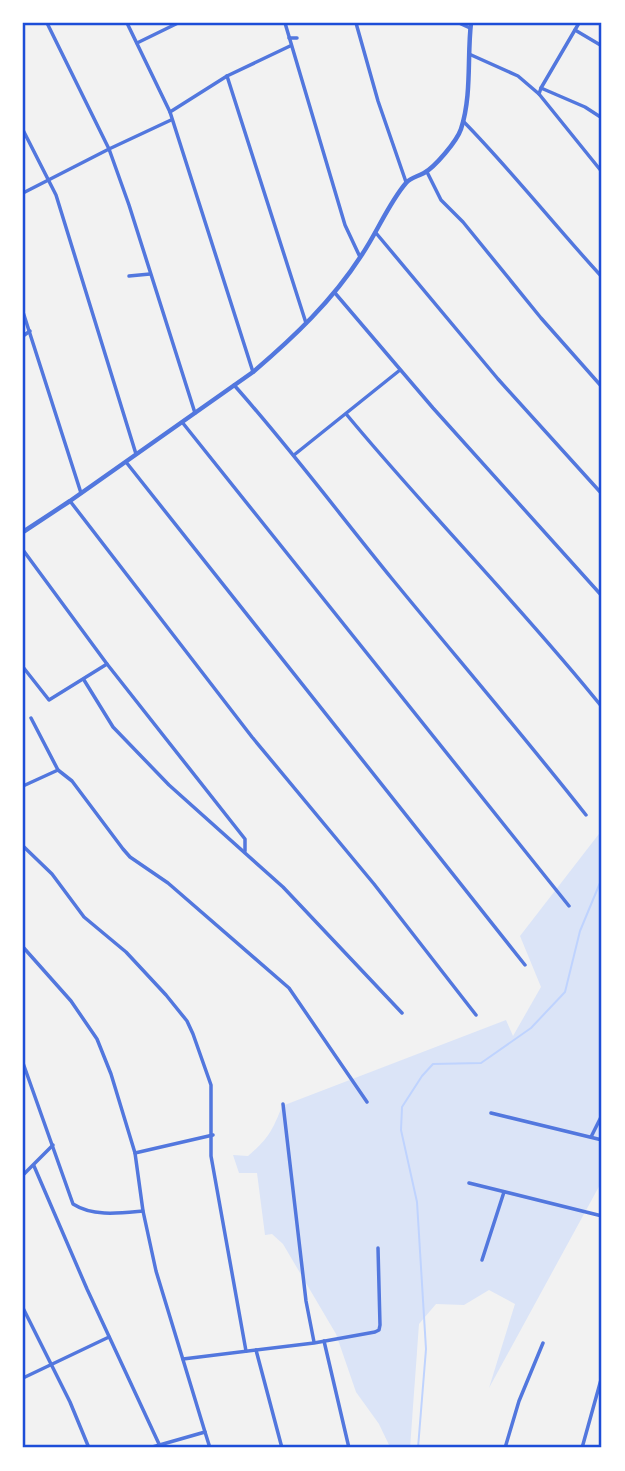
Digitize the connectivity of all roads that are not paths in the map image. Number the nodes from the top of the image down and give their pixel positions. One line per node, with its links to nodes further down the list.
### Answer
1 (47, 23): 24 (street)
2 (127, 23): 12 (street)
3 (177, 23): 12 (street)
4 (285, 23): 10 (street)
5 (356, 23): 28 (street)
6 (459, 23): 8 (street)
7 (579, 23): 9 (street)
8 (471, 25): 15 (street)
9 (575, 30): 14 (street); 17 (street)
10 (289, 38): 11 (street); 13 (street)
11 (297, 38)
12 (137, 43): 19 (street)
13 (290, 46): 16 (street); 31 (street)
14 (602, 46)
15 (469, 54): 18 (street); 22 (street)
16 (227, 76): 19 (street); 37 (street)
17 (541, 88): 18 (street); 20 (street)
18 (539, 94): 26 (street)
19 (170, 112): 21 (street)
20 (602, 118)
21 (172, 120): 24 (street); 41 (street)
22 (463, 121): 25 (street); 34 (street)
23 (23, 130): 27 (street)
24 (109, 149): 27 (street); 32 (street)
25 (427, 172): 28 (street); 43 (street)
26 (602, 172)
27 (48, 179): 29 (street); 47 (street)
28 (407, 182): 30 (street)
29 (23, 194)
30 (376, 233): 31 (street); 51 (street)
31 (360, 257): 35 (street)
32 (150, 274): 33 (street); 44 (street)
33 (129, 276)
34 (602, 277)
35 (335, 293): 37 (street); 40 (street)
36 (23, 312): 38 (street)
37 (306, 323): 41 (street)
38 (30, 331): 39 (street); 50 (street)
39 (23, 336)
40 (400, 370): 45 (street); 55 (street)
41 (253, 372): 42 (street)
42 (234, 385): 44 (street); 48 (street)
43 (602, 387)
44 (195, 413): 46 (street)
45 (347, 415): 48 (street); 59 (street)
46 (182, 422): 47 (street); 66 (street)
47 (136, 454): 49 (street)
48 (294, 455): 63 (street)
49 (126, 462): 50 (street); 68 (street)
50 (81, 493): 52 (street)
51 (602, 494)
52 (70, 501): 53 (street); 70 (street)
53 (23, 532)
54 (23, 551): 56 (street)
55 (602, 596)
56 (107, 664): 58 (street); 65 (street)
57 (23, 667): 58 (street)
58 (84, 680): 65 (street)
59 (602, 706)
60 (31, 718): 61 (street)
61 (58, 770): 62 (street); 72 (street)
62 (23, 786)
63 (586, 815)
64 (23, 846): 76 (street)
65 (245, 851): 69 (street)
66 (569, 906)
67 (23, 947): 80 (street)
68 (525, 965)
69 (402, 1013)
70 (476, 1014)
71 (23, 1063): 79 (street)
72 (367, 1102)
73 (283, 1104): 92 (street)
74 (491, 1113): 77 (street)
75 (602, 1115): 77 (street)
76 (213, 1135): 80 (street); 95 (street)
77 (591, 1137): 78 (street)
78 (602, 1140)
79 (52, 1146): 81 (street); 85 (street)
80 (135, 1153): 85 (street)
81 (34, 1166): 82 (street); 90 (street)
82 (23, 1175)
83 (469, 1182): 84 (street)
84 (504, 1192): 86 (street); 88 (street)
85 (143, 1211): 96 (street)
86 (602, 1216)
87 (377, 1248): 91 (street)
88 (482, 1260)
89 (23, 1308): 97 (street)
90 (110, 1337): 97 (street); 101 (street)
91 (324, 1341): 92 (street); 106 (street)
92 (314, 1343): 94 (street)
93 (543, 1343): 107 (street)
94 (256, 1350): 95 (street); 105 (street)
95 (246, 1351): 96 (street)
96 (183, 1359): 100 (street)
97 (50, 1365): 99 (street); 102 (street)
98 (602, 1376): 108 (street)
99 (23, 1378)
100 (205, 1432): 101 (street); 104 (street)
101 (159, 1444): 103 (street)
102 (89, 1448)
103 (149, 1448)
104 (209, 1448)
105 (282, 1448)
106 (349, 1448)
107 (505, 1448)
108 (582, 1448)

